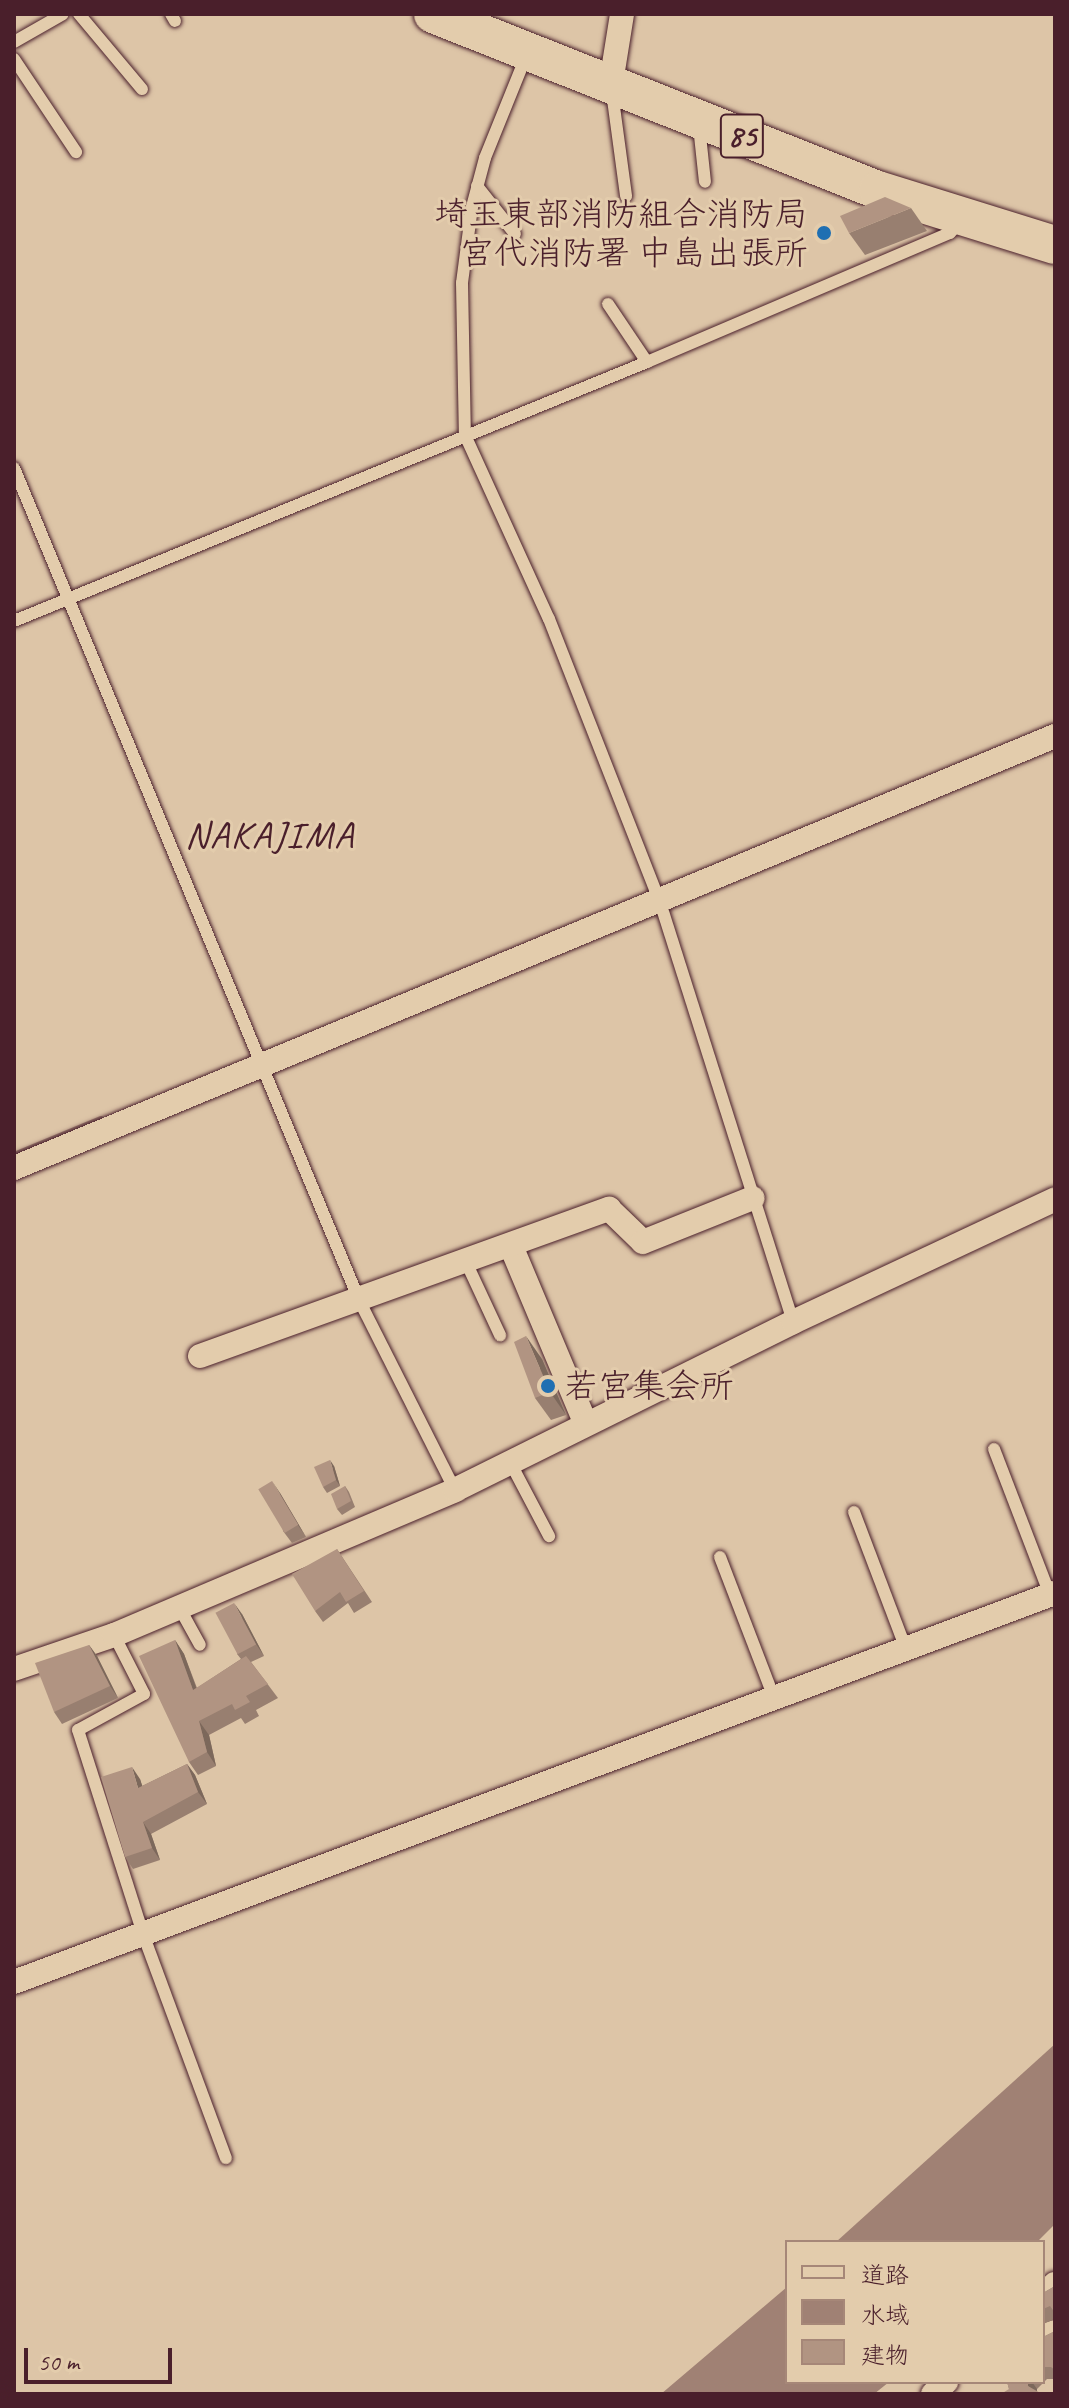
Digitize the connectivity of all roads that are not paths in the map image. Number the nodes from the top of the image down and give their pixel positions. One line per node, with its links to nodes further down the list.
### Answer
1 (63, 14): 5 (lane)
2 (79, 14): 9 (lane)
3 (433, 14): 6 (main road, 85)
4 (622, 14): 8 (street)
5 (14, 42)
6 (528, 51): 8 (main road, 85); 13 (lane)
7 (14, 59): 11 (lane)
8 (611, 83): 10 (main road, 85); 14 (lane)
9 (142, 89)
10 (700, 119): 12 (lane); 15 (main road, 85)
11 (76, 152)
12 (705, 182)
13 (477, 186): 16 (lane); 20 (lane)
14 (626, 196)
15 (962, 219): 17 (main road, 85); 19 (lane)
16 (515, 234)
17 (1055, 245)
18 (608, 304): 19 (lane)
19 (647, 362): 20 (lane)
20 (465, 435): 22 (lane); 25 (lane)
21 (14, 468): 22 (lane)
22 (69, 599): 23 (lane); 26 (lane)
23 (14, 621)
24 (1055, 736): 25 (street)
25 (659, 899): 26 (street); 28 (lane)
26 (262, 1065): 27 (street); 32 (lane)
27 (14, 1168)
28 (753, 1198): 30 (street); 33 (lane)
29 (1055, 1199): 33 (street)
30 (511, 1246): 31 (street); 36 (street)
31 (466, 1262): 32 (street); 34 (lane)
32 (360, 1302): 35 (street); 39 (lane)
33 (793, 1322): 36 (street)
34 (500, 1335)
35 (200, 1356)
36 (586, 1424): 38 (street)
37 (994, 1449): 43 (lane)
38 (510, 1462): 39 (street); 41 (lane)
39 (455, 1490): 44 (street)
40 (854, 1512): 47 (lane)
41 (549, 1536)
42 (720, 1557): 49 (lane)
43 (1053, 1594): 47 (street)
44 (179, 1607): 45 (street); 46 (lane)
45 (114, 1635): 48 (street); 50 (lane)
46 (200, 1645)
47 (906, 1649): 49 (street)
48 (14, 1669)
49 (774, 1698): 50 (street)
50 (143, 1934): 51 (street); 52 (lane)
51 (14, 1982)
52 (226, 2158)

